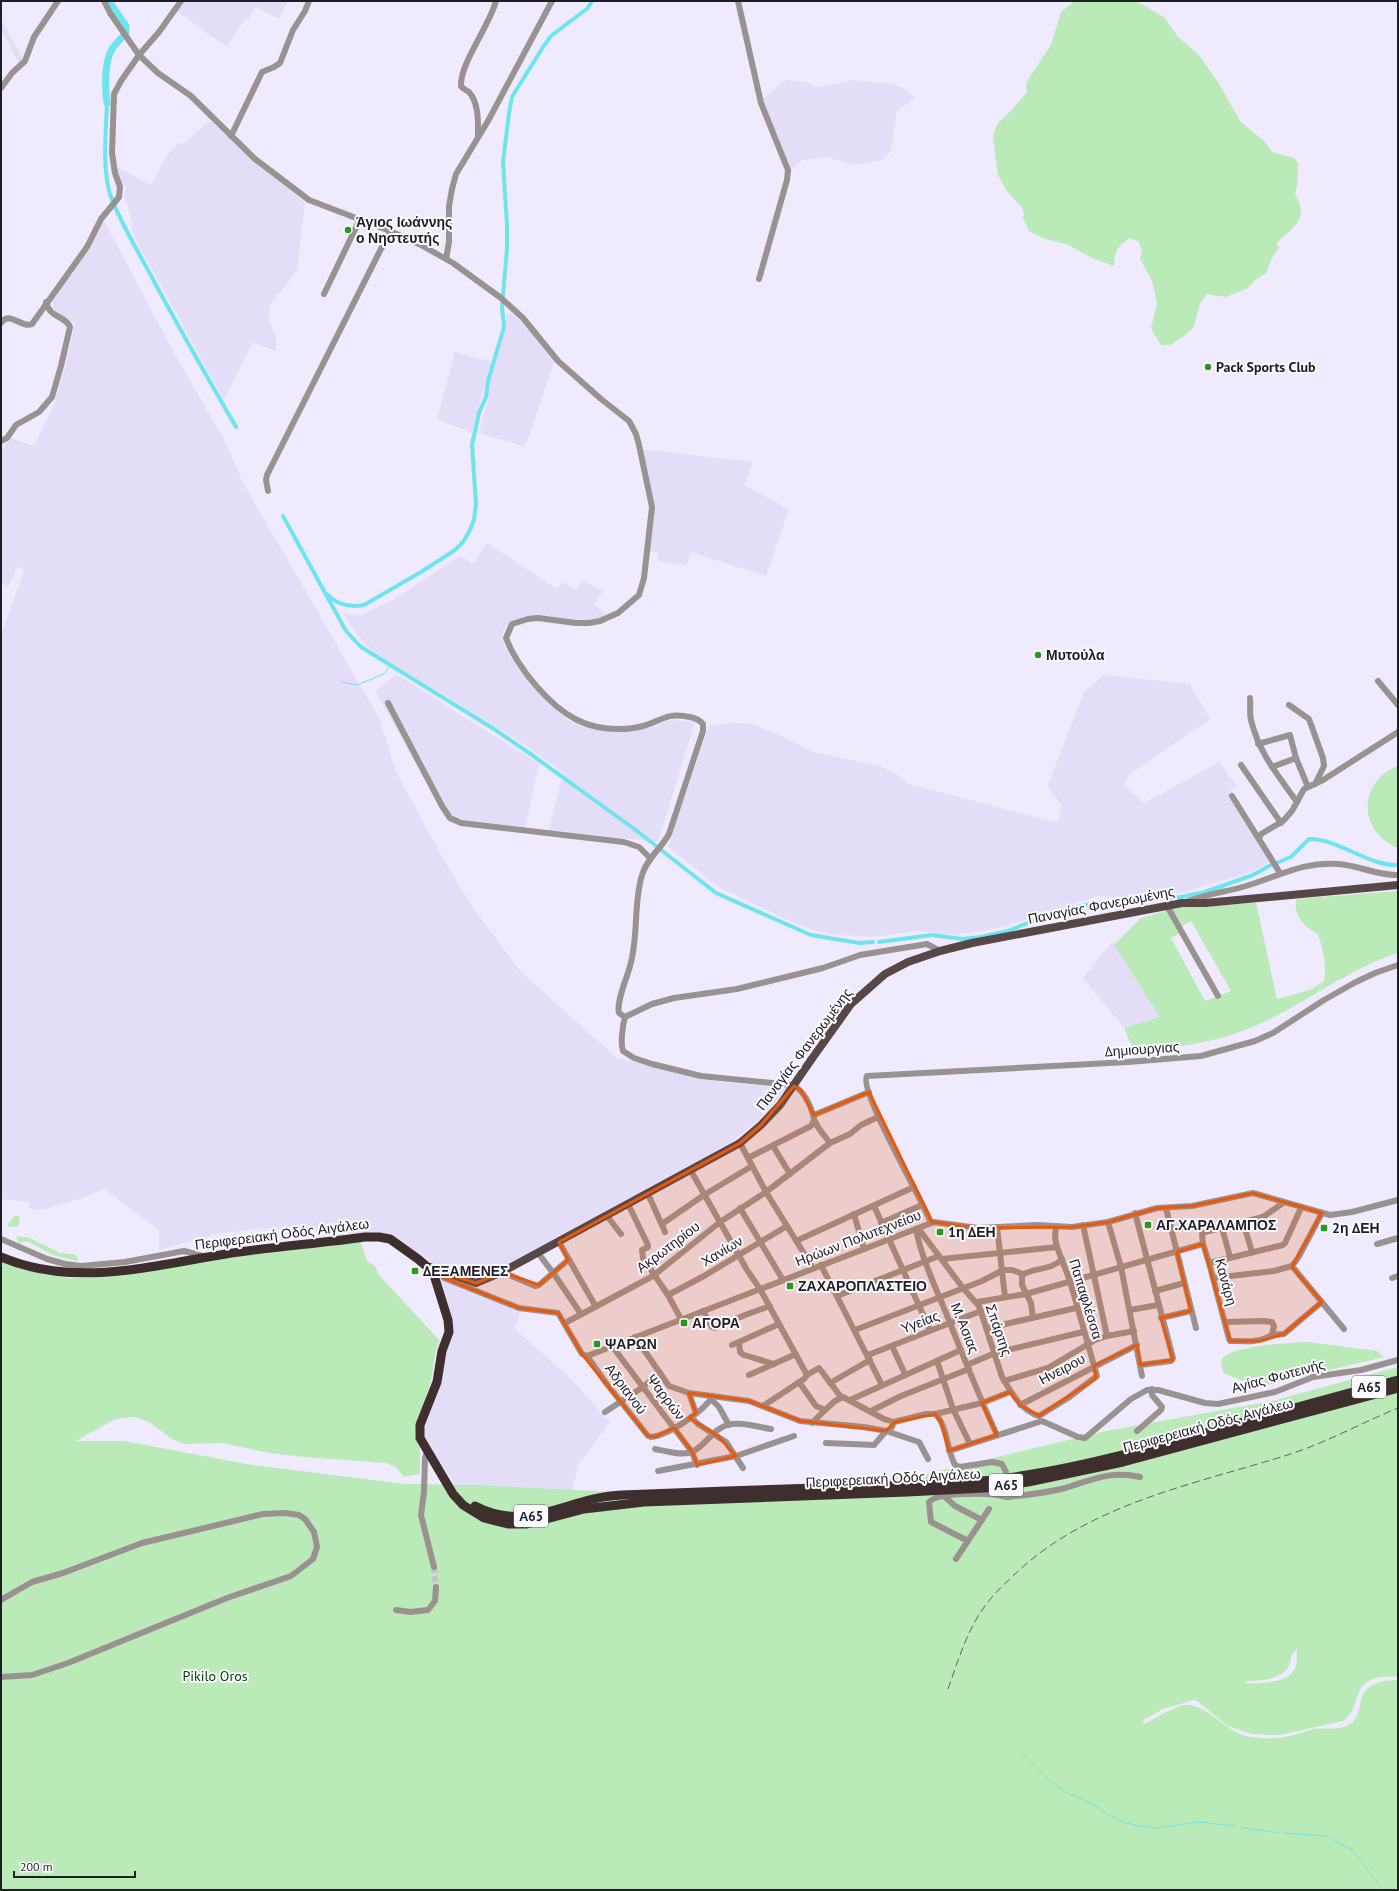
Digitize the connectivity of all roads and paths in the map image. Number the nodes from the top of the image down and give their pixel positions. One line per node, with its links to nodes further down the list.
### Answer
1 (58, 1): 9 (street)
2 (104, 1): 8 (street)
3 (181, 1): 8 (street)
4 (309, 1): 10 (street)
5 (496, 1): 11 (street)
6 (552, 1): 11 (street)
7 (738, 1): 15 (street)
8 (139, 55): 10 (street); 17 (street)
9 (1, 88)
10 (232, 136): 12 (street)
11 (478, 136): 14 (street)
12 (360, 219): 13 (street); 16 (street)
13 (390, 231): 14 (street); 20 (street)
14 (446, 259): 39 (street)
15 (759, 279)
16 (324, 294)
17 (46, 302): 18 (street); 19 (street)
18 (1, 323)
19 (1, 441)
20 (268, 491)
21 (1378, 681): 25 (street)
22 (1250, 698): 27 (street)
23 (388, 703): 39 (street)
24 (1289, 705): 31 (street)
25 (1398, 705)
26 (1398, 732): 32 (street)
27 (1258, 744): 28 (street); 30 (street)
28 (1296, 758): 30 (street); 34 (street)
29 (1241, 766): 37 (street)
30 (1272, 767): 36 (street)
31 (1321, 772): 32 (street); 33 (street)
32 (1327, 777): 33 (street)
33 (1315, 784): 34 (street)
34 (1308, 787): 36 (street)
35 (1232, 796): 38 (street)
36 (1296, 802): 37 (street)
37 (1281, 823): 38 (street)
38 (1259, 839): 40 (street)
39 (650, 858): 48 (street)
40 (1280, 873): 41 (street); 43 (street)
41 (1398, 875)
42 (1398, 885): 43 (main road, Παναγίας Φανερωμένης)
43 (1185, 902): 44 (main road, Παναγίας Φανερωμένης)
44 (1167, 906): 45 (main road, Παναγίας Φανερωμένης); 47 (street)
45 (940, 951): 48 (street); 52 (main road, Παναγίας Φανερωμένης, bridge)
46 (1398, 965): 49 (street, Δημιουργιας)
47 (1218, 996)
48 (625, 1017): 51 (street)
49 (869, 1092): 50 (street); 51 (street)
50 (878, 1117): 53 (street, Ακρωτηρίου); 59 (street)
51 (814, 1118): 53 (street); 54 (street)
52 (740, 1143): 55 (street); 57 (main road, Παναγίας Φανερωμένης)
53 (830, 1143): 58 (street, Ακρωτηρίου)
54 (773, 1146): 55 (street); 58 (street)
55 (748, 1158): 56 (street)
56 (752, 1166): 60 (street); 62 (street)
57 (691, 1171): 61 (main road, Παναγίας Φανερωμένης); 62 (street)
58 (790, 1174): 60 (street, Ακρωτηρίου)
59 (914, 1187): 66 (street); 67 (street)
60 (766, 1192): 68 (street, Ακρωτηρίου); 82 (street)
61 (648, 1194): 65 (main road, Παναγίας Φανερωμένης); 80 (street)
62 (704, 1194): 75 (street); 80 (street)
63 (1398, 1200): 72 (street, Ηρώων Πολυτεχνείου)
64 (1283, 1202): 69 (street, Ηρώων Πολυτεχνείου); 70 (street, Ηρώων Πολυτεχνείου); 78 (street)
65 (628, 1204): 74 (main road, Παναγίας Φανερωμένης); 125 (street)
66 (922, 1205): 76 (street); 79 (street)
67 (874, 1206): 73 (street); 76 (street)
68 (740, 1208): 75 (street, Ακρωτηρίου); 94 (street)
69 (1166, 1208): 71 (street, Ηρώων Πολυτεχνείου); 100 (street)
70 (1301, 1208): 72 (street, Ηρώων Πολυτεχνείου); 101 (street)
71 (1135, 1213): 77 (street, Ηρώων Πολυτεχνείου); 110 (street)
72 (1322, 1213): 115 (street)
73 (854, 1214): 92 (street); 98 (street)
74 (607, 1216): 88 (street); 93 (main road, Παναγίας Φανερωμένης)
75 (720, 1222): 103 (street); 125 (street, Ακρωτηρίου)
76 (881, 1222): 91 (street)
77 (1108, 1222): 81 (street, Ηρώων Πολυτεχνείου); 116 (street)
78 (1243, 1222): 86 (street); 101 (street)
79 (931, 1223): 84 (street, Ηρώων Πολυτεχνείου); 85 (street, Ηρώων Πολυτεχνείου)
80 (662, 1224): 87 (street)
81 (1083, 1225): 83 (street, Ηρώων Πολυτεχνείου); 124 (street)
82 (787, 1226): 92 (street); 94 (street, Χανίων)
83 (1056, 1226): 84 (street, Ηρώων Πολυτεχνείου); 97 (street, Παπαφλέσσα)
84 (997, 1227): 99 (street)
85 (917, 1228): 91 (street, Ηρώων Πολυτεχνείου); 106 (street, Σπάρτης); 111 (street, Μ. Ασιας)
86 (1222, 1228): 95 (street, Κανάρη); 107 (street)
87 (665, 1232)
88 (621, 1234)
89 (1398, 1238): 96 (street)
90 (1, 1239): 105 (street)
91 (888, 1240): 98 (street, Ηρώων Πολυτεχνείου); 119 (street)
92 (796, 1241): 117 (street)
93 (559, 1242): 102 (main road, Παναγίας Φανερωμένης); 109 (street)
94 (760, 1243): 103 (street, Χανίων); 127 (street)
95 (1203, 1244): 100 (street); 112 (street, Κανάρη)
96 (1377, 1244)
97 (1057, 1247): 99 (street); 108 (street, Παπαφλέσσα)
98 (864, 1249): 113 (street, Ηρώων Πολυτεχνείου)
99 (1000, 1252): 106 (street); 121 (street)
100 (1177, 1252): 110 (street); 129 (street)
101 (1252, 1252): 107 (street)
102 (538, 1253): 120 (main road, Παναγίας Φανερωμένης); 122 (street)
103 (738, 1255): 131 (street); 134 (street, Χανίων)
104 (1, 1257): 105 (highway, Περιφερειακή Οδός Αιγάλεω)
105 (208, 1257): 114 (highway, Περιφερειακή Οδός Αιγάλεω)
106 (940, 1257): 111 (street); 130 (street, Σπάρτης)
107 (1230, 1257): 112 (street)
108 (1062, 1259): 123 (street); 128 (street, Παπαφλέσσα)
109 (568, 1260): 122 (street); 143 (street)
110 (1148, 1260): 116 (street); 132 (street)
111 (926, 1262): 119 (street); 137 (street, Μ. Ασιας)
112 (1209, 1262): 126 (street, Κανάρη)
113 (821, 1265): 117 (street, Ηρώων Πολυτεχνείου); 135 (street)
114 (427, 1266): 118 (main road, Παναγίας Φανερωμένης); 229 (highway, Περιφερειακή Οδός Αιγάλεω)
115 (1292, 1266): 126 (street); 139 (street)
116 (1121, 1267): 124 (street); 145 (street)
117 (812, 1268): 127 (street, Ηρώων Πολυτεχνείου)
118 (439, 1271): 120 (main road, Παναγίας Φανερωμένης); 154 (street)
119 (903, 1271): 135 (street); 142 (street)
120 (502, 1272): 122 (street)
121 (1002, 1272): 123 (street); 130 (street); 136 (street)
122 (554, 1274): 149 (street)
123 (1024, 1274): 133 (street)
124 (1094, 1274): 128 (street); 165 (street)
125 (653, 1276): 134 (street); 143 (street, Ακρωτηρίου)
126 (1213, 1278): 153 (street, Κανάρη)
127 (783, 1280): 131 (street, Ηρώων Πολυτεχνείου)
128 (1070, 1281): 133 (street); 144 (street, Παπαφλέσσα)
129 (1184, 1283): 132 (street); 148 (street)
130 (963, 1288): 137 (street); 138 (street, Σπάρτης)
131 (760, 1289): 141 (street); 146 (street, Ηρώων Πολυτεχνείου)
132 (1155, 1291): 140 (street)
133 (1026, 1294): 136 (street); 150 (street)
134 (668, 1295): 152 (street)
135 (837, 1296): 160 (street)
136 (1005, 1297): 138 (street)
137 (939, 1298): 142 (street); 155 (street, Μ. Ασιας)
138 (977, 1302): 147 (street, Σπάρτης)
139 (1322, 1302): 159 (street); 164 (street)
140 (1158, 1305): 145 (street); 151 (street)
141 (770, 1306): 146 (street); 156 (street)
142 (918, 1306): 160 (street); 161 (street)
143 (596, 1307): 149 (street, Ακρωτηρίου)
144 (1076, 1308): 150 (street); 163 (street, Παπαφλέσσα)
145 (1130, 1310): 162 (street)
146 (702, 1311): 152 (street, Ηρώων Πολυτεχνείου)
147 (981, 1311): 155 (street, Υγείας); 157 (street, Σπάρτης)
148 (1191, 1311): 151 (street); 158 (street)
149 (581, 1314): 154 (street, Ακρωτηρίου)
150 (1033, 1318): 157 (street)
151 (1162, 1318): 181 (street)
152 (681, 1319): 166 (street, Ηρώων Πολυτεχνείου)
153 (1225, 1322): 164 (street); 164 (street, Κανάρη)
154 (566, 1323): 176 (street)
155 (950, 1323): 161 (street, Υγείας); 173 (street, Μ. Ασιας)
156 (779, 1324): 167 (street); 175 (street)
157 (988, 1328): 174 (street, Σπάρτης)
158 (1196, 1328)
159 (1344, 1329)
160 (855, 1330): 177 (street)
161 (930, 1330): 172 (street, Υγείας)
162 (1134, 1331): 165 (street); 170 (street)
163 (1083, 1332): 168 (street, Παπαφλέσσα); 174 (street)
164 (1272, 1335)
165 (1107, 1336): 168 (street)
166 (635, 1337): 171 (street, Ηρώων Πολυτεχνείου); 184 (street)
167 (739, 1342): 169 (street); 180 (street)
168 (1087, 1344): 182 (street, Παπαφλέσσα); 191 (street)
169 (732, 1345)
170 (1137, 1345): 181 (street); 182 (street, Ηνειρου)
171 (612, 1346): 176 (street, Ηρώων Πολυτεχνείου); 195 (street, Ψαρρών)
172 (892, 1346): 177 (street, Υγείας); 185 (street)
173 (961, 1350): 179 (street); 183 (street, Μ. Ασιας)
174 (995, 1353): 183 (street); 191 (street, Σπάρτης)
175 (796, 1354): 180 (street); 187 (street)
176 (587, 1356): 203 (street, Αδριανού)
177 (869, 1358): 193 (street, Υγείας); 194 (street)
178 (1398, 1360): 197 (street, Αγίας Φωτεινής)
179 (937, 1361): 185 (street); 189 (street)
180 (775, 1364): 186 (street)
181 (1140, 1365): 188 (street)
182 (1094, 1366): 205 (street, Ηνειρου); 213 (street, Παπαφλέσσα)
183 (968, 1367): 189 (street); 204 (street, Μ. Ασιας)
184 (660, 1374): 195 (street); 199 (street)
185 (904, 1374): 194 (street)
186 (749, 1375)
187 (807, 1375): 192 (street); 193 (street)
188 (1142, 1376)
189 (943, 1380): 207 (street); 209 (street)
190 (1398, 1380): 238 (highway, Περιφερειακή Οδός Αιγάλεω / Α65)
191 (1004, 1381): 198 (street, Σπάρτης)
192 (799, 1382): 206 (street); 208 (street)
193 (830, 1383): 201 (street)
194 (882, 1385): 202 (street)
195 (643, 1387): 203 (street); 218 (street, Ψαρρών)
196 (1398, 1388): 238 (highway, Περιφερειακή Οδός Αιγάλεω / Α65)
197 (1152, 1389): 221 (street); 223 (street)
198 (1010, 1392): 204 (street); 205 (street, Σπάρτης)
199 (689, 1394): 200 (street); 211 (street)
200 (712, 1398): 206 (street); 211 (street); 217 (street)
201 (841, 1398): 202 (street); 208 (street)
202 (850, 1400): 209 (street)
203 (621, 1401): 210 (street); 218 (street, Αδριανού)
204 (982, 1403): 207 (street); 223 (street, Μ. Ασιας)
205 (1020, 1405): 213 (street, Σπάρτης)
206 (763, 1406): 216 (street)
207 (952, 1409): 212 (street); 226 (street)
208 (825, 1410): 216 (street)
209 (871, 1411): 215 (street)
210 (605, 1412)
211 (696, 1413): 214 (street)
212 (935, 1414): 215 (street); 228 (street)
213 (1042, 1416)
214 (691, 1417): 218 (street); 222 (street)
215 (894, 1422): 220 (street)
216 (812, 1423): 220 (street)
217 (729, 1425): 219 (street); 222 (street)
218 (674, 1428): 230 (street, Ψαρρών)
219 (771, 1429)
220 (886, 1431): 225 (street); 232 (street)
221 (1136, 1431)
222 (712, 1434): 230 (street); 231 (street)
223 (997, 1435): 226 (street)
224 (794, 1436): 231 (street)
225 (826, 1442)
226 (970, 1444): 228 (street)
227 (655, 1449): 230 (street)
228 (949, 1451): 236 (street)
229 (427, 1452): 238 (highway, Περιφερειακή Οδός Αιγάλεω); 246 (street)
230 (692, 1452): 233 (street, Ψαρρών)
231 (736, 1456): 233 (street); 234 (street)
232 (928, 1459)
233 (697, 1465): 235 (street)
234 (743, 1468)
235 (658, 1471)
236 (1006, 1472)
237 (1140, 1477): 241 (street)
238 (445, 1479)
239 (1004, 1489): 241 (street)
240 (944, 1496): 241 (street); 243 (street); 244 (street)
241 (1002, 1496)
242 (989, 1509): 243 (street)
243 (982, 1520): 244 (street)
244 (968, 1541): 245 (street)
245 (956, 1560)
246 (434, 1567)
247 (436, 1586): 249 (street)
248 (1, 1600): 250 (street)
249 (396, 1610)
250 (1, 1676)

